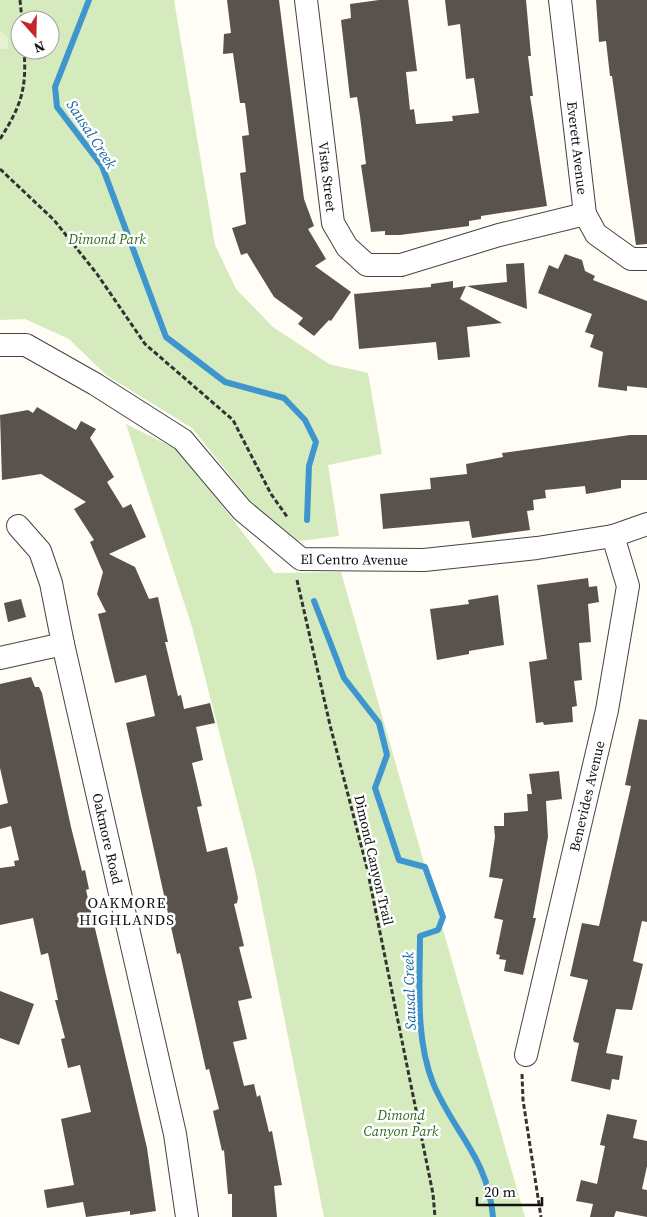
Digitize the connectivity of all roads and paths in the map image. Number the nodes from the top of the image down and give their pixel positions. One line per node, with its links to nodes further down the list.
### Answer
1 (306, 0): 6 (street, Vista Street)
2 (560, 0): 6 (street, Everett Avenue)
3 (24, 60): 4 (path)
4 (0, 138)
5 (0, 169): 9 (path)
6 (585, 214): 7 (street, Everett Avenue)
7 (647, 259)
8 (0, 346): 12 (street, El Centro Avenue)
9 (292, 523)
10 (647, 524): 12 (street, El Centro Avenue)
11 (18, 526): 14 (street, Oakmore Road)
12 (614, 536): 16 (street, Benevides Avenue)
13 (297, 579): 18 (path, Dimond Canyon Trail)
14 (63, 644): 15 (street); 17 (street, Oakmore Road)
15 (0, 658)
16 (526, 1055): 19 (path)
17 (186, 1217)
18 (434, 1217)
19 (541, 1217)

